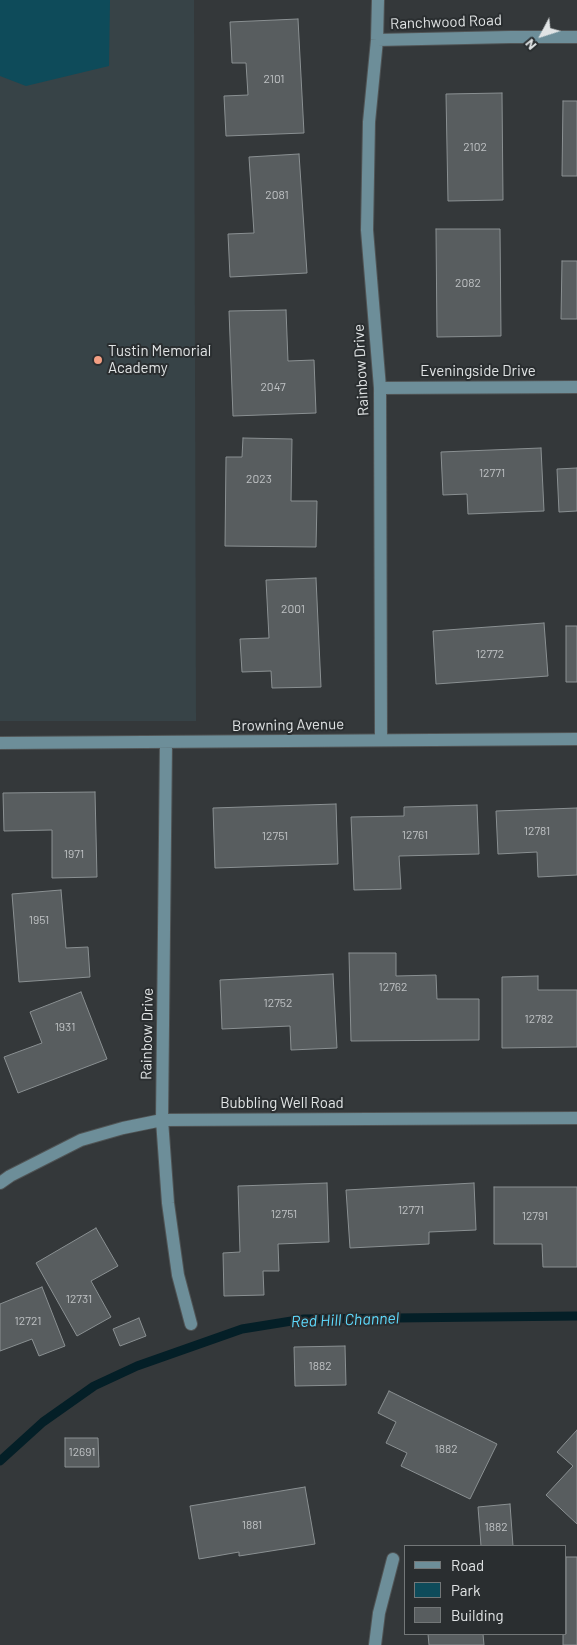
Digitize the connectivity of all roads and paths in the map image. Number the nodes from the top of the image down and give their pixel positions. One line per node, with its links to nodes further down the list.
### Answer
1 (378, 0): 3 (street, Rainbow Drive)
2 (577, 37): 3 (street, Ranchwood Road)
3 (377, 40): 5 (street, Rainbow Drive)
4 (577, 387): 5 (street, Eveningside Drive)
5 (380, 388): 6 (street, Rainbow Drive)
6 (381, 740): 7 (street, Browning Avenue); 8 (street, Browning Avenue)
7 (577, 740)
8 (166, 742): 9 (street, Browning Avenue); 11 (street, Rainbow Drive)
9 (0, 743)
10 (577, 1118): 11 (street, Bubbling Well Road)
11 (162, 1120): 12 (street, Bubbling Well Road); 13 (street, Rainbow Drive)
12 (0, 1183)
13 (191, 1324)
14 (393, 1559): 15 (street)
15 (374, 1645)

